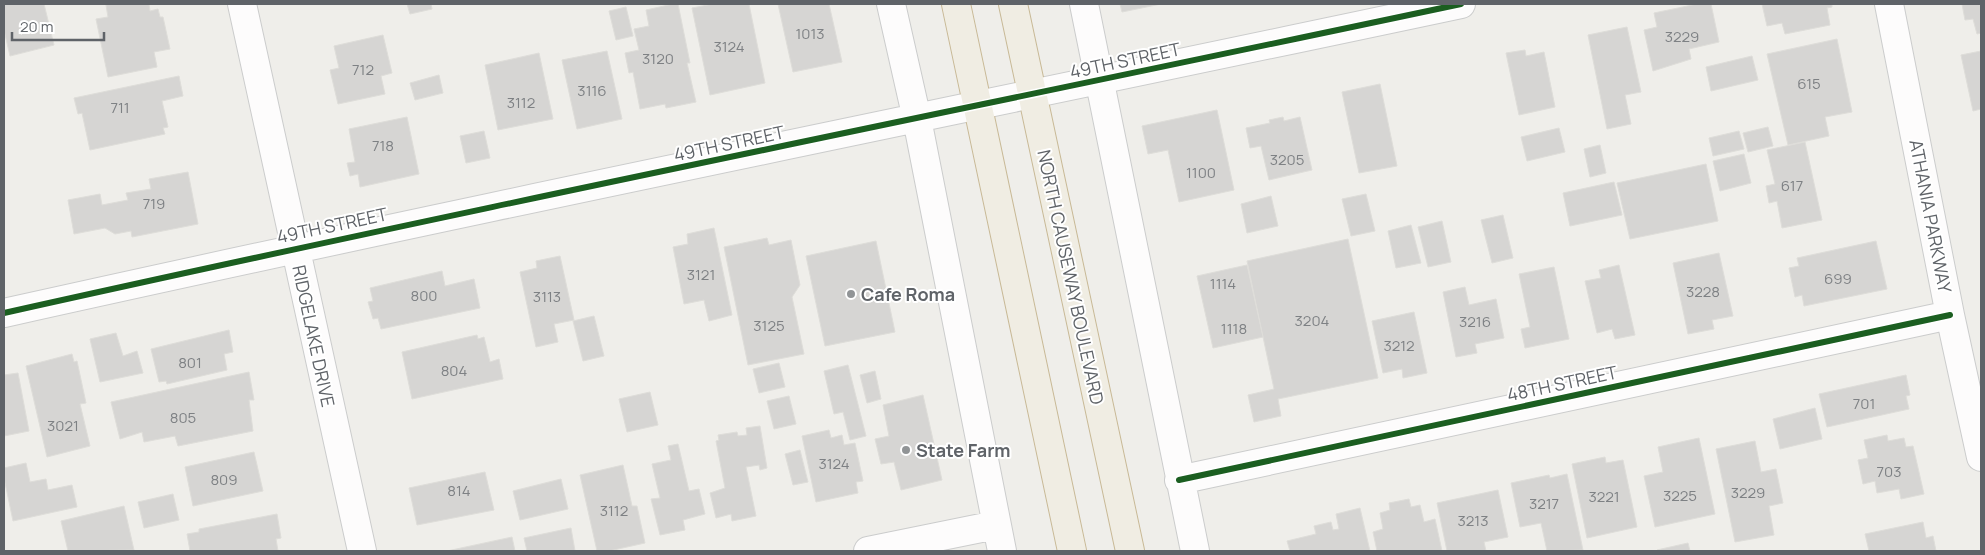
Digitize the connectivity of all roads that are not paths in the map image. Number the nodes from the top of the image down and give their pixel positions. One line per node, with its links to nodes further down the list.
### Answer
1 (242, 4): 12 (street, RIDGELAKE DRIVE)
2 (891, 4): 11 (street)
3 (956, 4): 10 (highway)
4 (1013, 4): 9 (highway, NORTH CAUSEWAY BOULEVARD)
5 (1084, 4): 8 (street)
6 (1460, 4): 8 (street, 49TH STREET)
7 (1889, 4): 14 (street, ATHANIA PARKWAY)
8 (1100, 81): 9 (street, 49TH STREET); 16 (street)
9 (1032, 94): 10 (street, 49TH STREET); 21 (highway, NORTH CAUSEWAY BOULEVARD)
10 (978, 106): 11 (street, 49TH STREET); 20 (highway)
11 (917, 119): 12 (street, 49TH STREET); 17 (street)
12 (295, 248): 13 (street, 49TH STREET); 18 (street, RIDGELAKE DRIVE)
13 (4, 313)
14 (1950, 315): 15 (street, ATHANIA PARKWAY); 16 (street, 48TH STREET)
15 (1981, 457)
16 (1179, 480): 22 (street)
17 (999, 538): 19 (street)
18 (362, 551)
19 (868, 551)
20 (1072, 551)
21 (1130, 551)
22 (1195, 551)

